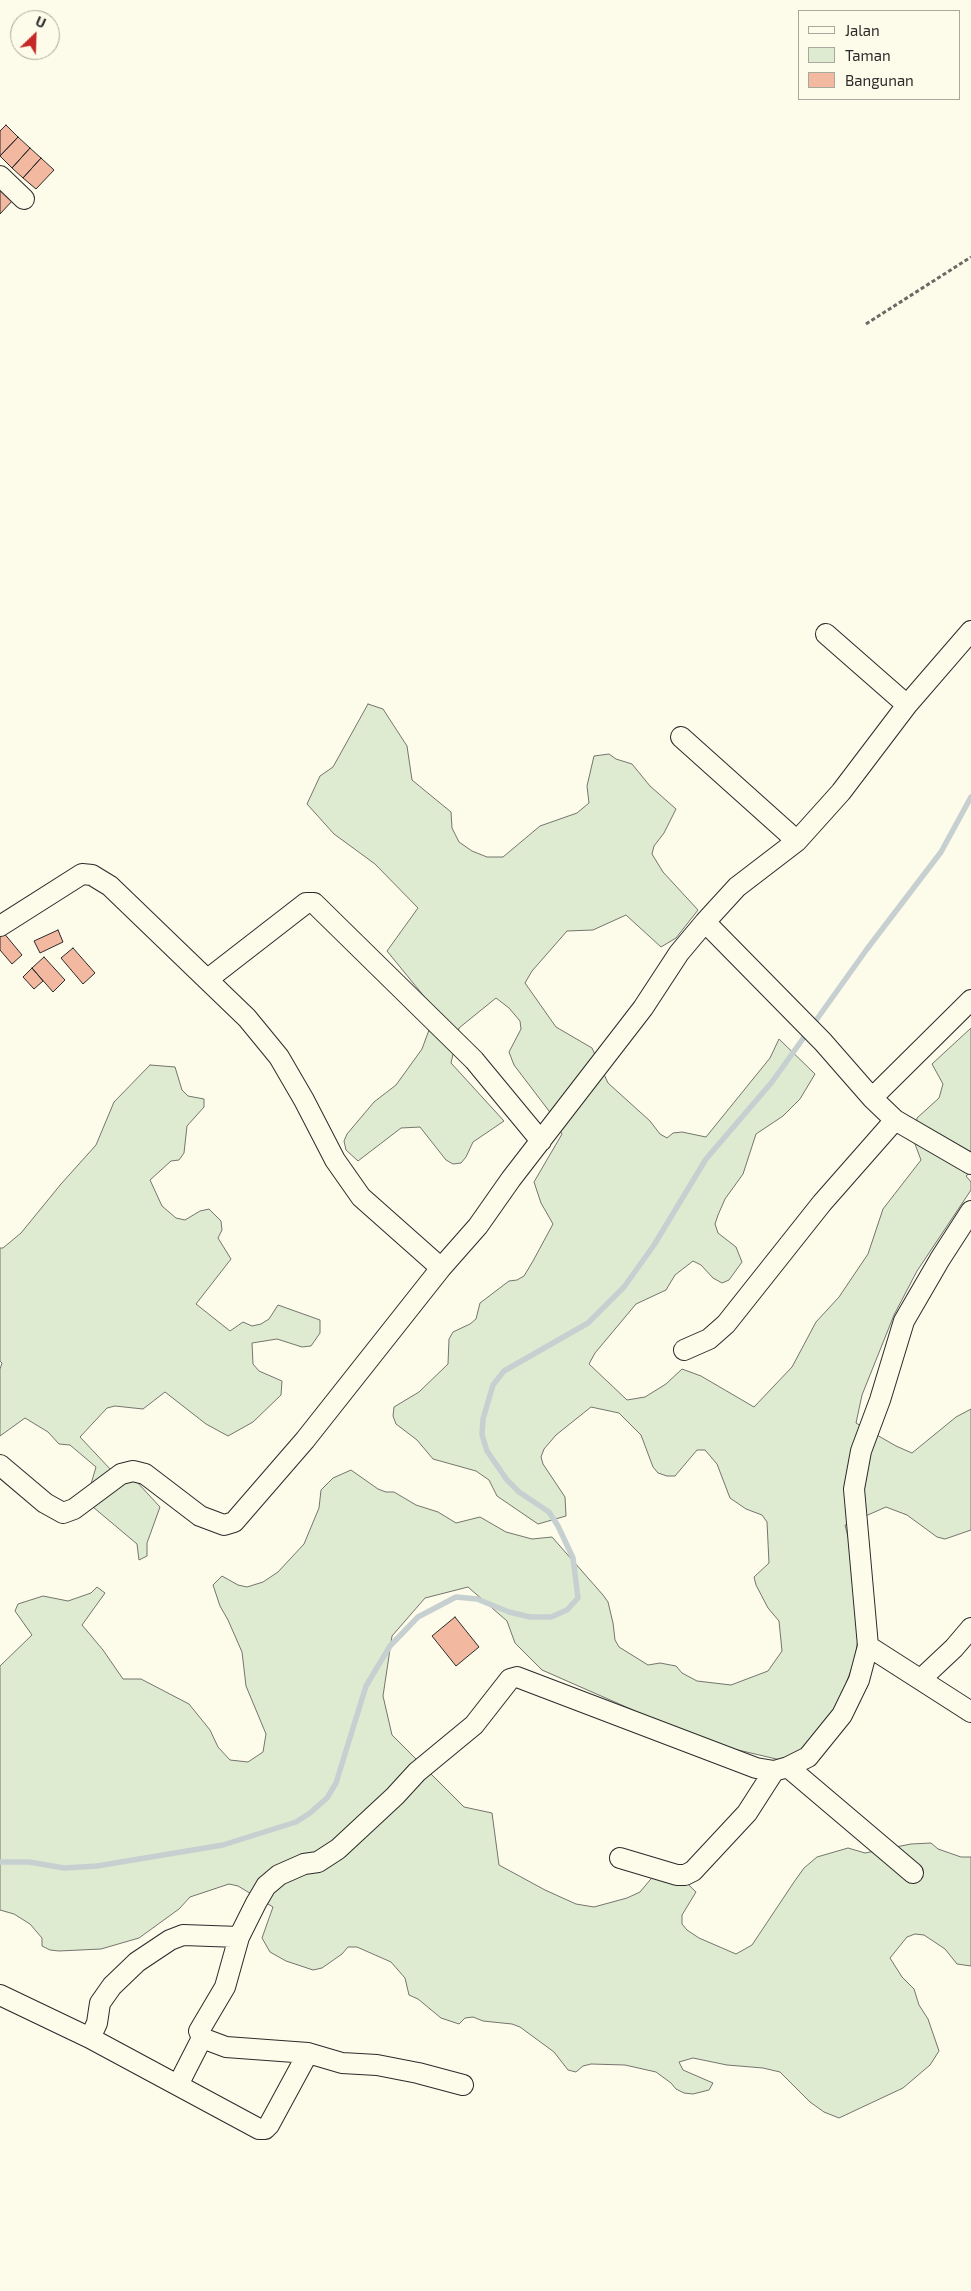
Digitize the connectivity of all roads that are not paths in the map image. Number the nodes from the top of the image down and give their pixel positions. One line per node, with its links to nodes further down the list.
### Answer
1 (0, 176): 2 (street)
2 (24, 199)
3 (971, 631): 5 (street)
4 (826, 634): 5 (street)
5 (907, 705): 7 (street)
6 (681, 737): 7 (street)
7 (797, 841): 8 (street)
8 (704, 922): 12 (street); 14 (street)
9 (0, 926): 10 (street)
10 (208, 980): 14 (street); 17 (street)
11 (971, 1000): 12 (street)
12 (872, 1098): 13 (street)
13 (895, 1120): 15 (street); 18 (street)
14 (541, 1140): 17 (street)
15 (971, 1164)
16 (971, 1210): 21 (street)
17 (441, 1268): 19 (street)
18 (684, 1350)
19 (0, 1465)
20 (971, 1628): 22 (street)
21 (868, 1646): 22 (street); 24 (street)
22 (921, 1680): 23 (street)
23 (971, 1712)
24 (781, 1769): 25 (street); 26 (street); 27 (street)
25 (620, 1858)
26 (913, 1873)
27 (238, 1936): 29 (street); 30 (street)
28 (0, 1995): 29 (street)
29 (90, 2038): 32 (street)
30 (202, 2038): 31 (street); 32 (street)
31 (308, 2053): 32 (street); 33 (street)
32 (178, 2085)
33 (463, 2086)

